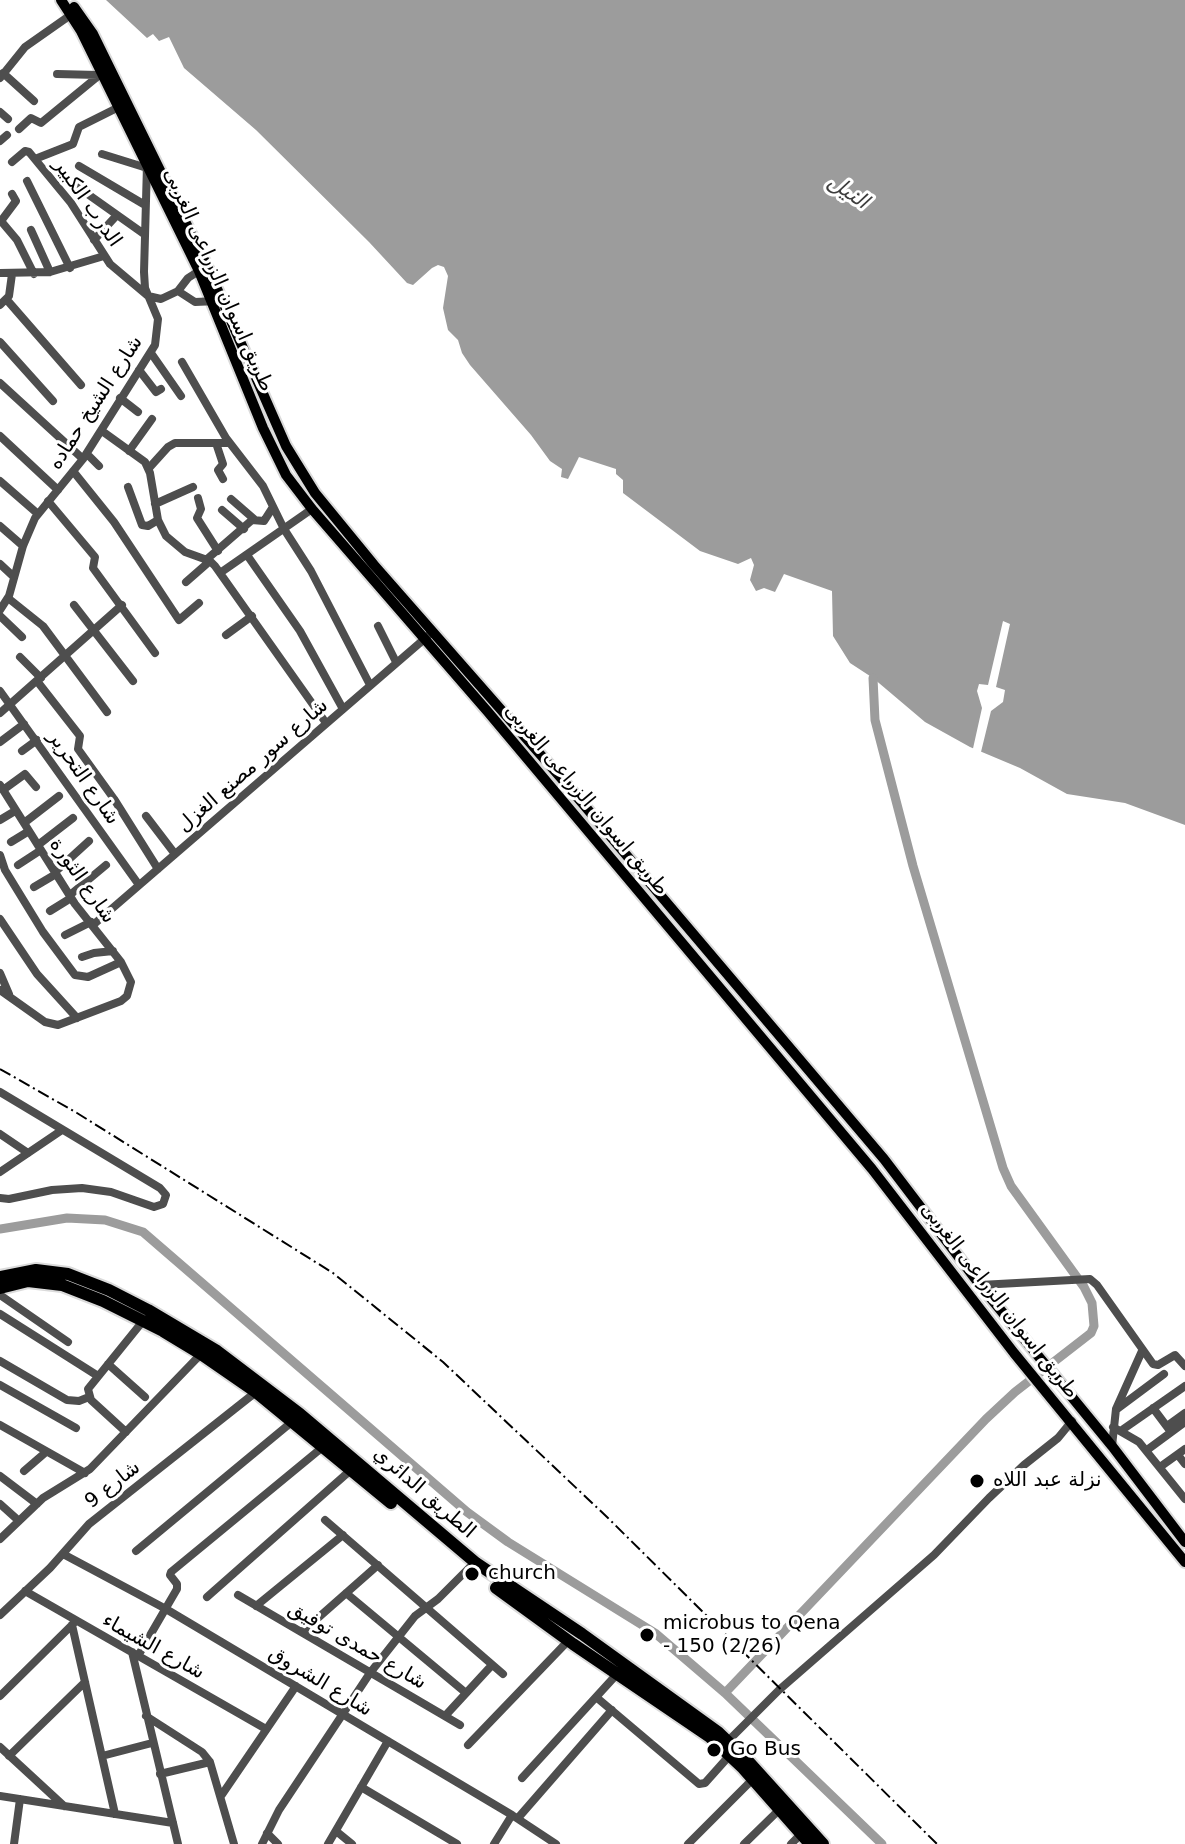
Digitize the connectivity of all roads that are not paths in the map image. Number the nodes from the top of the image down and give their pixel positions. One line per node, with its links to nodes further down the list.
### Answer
1 (61, 0): 3 (main road, طريق اسوان الزراعى الغربى)
2 (68, 0): 25 (main road, طريق اسوان الزراعى الغربى)
3 (72, 14): 5 (main road, طريق اسوان الزراعى الغربى); 6 (street)
4 (57, 74): 5 (street)
5 (100, 74): 8 (main road, طريق اسوان الزراعى الغربى); 9 (street)
6 (2, 75): 7 (street)
7 (34, 101)
8 (119, 107): 11 (street); 14 (main road, طريق اسوان الزراعى الغربى)
9 (19, 129)
10 (102, 154): 14 (street)
11 (35, 159): 12 (street, الدرب الكبير); 22 (street, الدرب الكبير)
12 (12, 162)
13 (79, 166): 18 (street)
14 (147, 166): 18 (street, شارع الشيخ حماده); 25 (main road, طريق اسوان الزراعى الغربى)
15 (65, 178): 19 (street)
16 (27, 181): 24 (street)
17 (12, 194): 29 (street)
18 (145, 205): 21 (street, شارع الشيخ حماده)
19 (117, 215): 21 (street); 22 (street)
20 (31, 230): 26 (street)
21 (144, 234): 31 (street, شارع الشيخ حماده)
22 (94, 240): 23 (street, الدرب الكبير)
23 (104, 256): 24 (street); 31 (street, الدرب الكبير)
24 (70, 268): 26 (street)
25 (203, 269): 30 (street); 32 (main road, طريق اسوان الزراعى الغربى)
26 (50, 272): 29 (street)
27 (0, 273): 28 (street)
28 (12, 274): 29 (street); 33 (street)
29 (34, 274)
30 (178, 291): 31 (street); 32 (street)
31 (148, 296): 35 (street, شارع الشيخ حماده)
32 (217, 301): 53 (main road, طريق اسوان الزراعى الغربى); 56 (main road, طريق اسوان الزراعى الغربى)
33 (3, 303): 39 (street)
34 (0, 342): 43 (street)
35 (151, 353): 37 (street, شارع الشيخ حماده); 41 (street)
36 (196, 359): 49 (street)
37 (139, 370): 40 (street); 42 (street, شارع الشيخ حماده)
38 (0, 383): 51 (street)
39 (81, 385)
40 (161, 389)
41 (181, 396)
42 (120, 398): 44 (street); 46 (street, شارع الشيخ حماده)
43 (53, 401)
44 (138, 412)
45 (152, 419): 50 (street)
46 (102, 431): 50 (street); 51 (street, شارع الشيخ حماده)
47 (0, 436): 61 (street)
48 (216, 443): 49 (street); 54 (street); 57 (street)
49 (229, 443): 66 (street)
50 (129, 451): 54 (street)
51 (85, 456): 52 (street); 55 (street, شارع الشيخ حماده)
52 (99, 466)
53 (297, 467): 56 (main road); 93 (main road, طريق اسوان الزراعى الغربى)
54 (149, 468): 65 (street)
55 (73, 471): 61 (street, شارع الشيخ حماده); 85 (street)
56 (286, 475): 67 (main road, طريق اسوان الزراعى الغربى)
57 (223, 479)
58 (0, 481): 69 (street)
59 (128, 487): 71 (street)
60 (193, 487): 65 (street)
61 (58, 490): 64 (street, شارع الشيخ حماده)
62 (198, 498): 76 (street)
63 (231, 499): 70 (street)
64 (48, 501): 69 (street, شارع الشيخ حماده); 87 (street)
65 (155, 504): 71 (street)
66 (273, 507): 70 (street); 74 (street)
67 (312, 509): 74 (street); 93 (main road, طريق اسوان الزراعى الغربى)
68 (222, 510): 73 (street)
69 (38, 514): 75 (street, شارع الشيخ حماده)
70 (254, 519): 73 (street)
71 (158, 520): 78 (street)
72 (0, 526): 75 (street)
73 (244, 529): 76 (street)
74 (284, 529): 77 (street); 101 (street)
75 (23, 546): 81 (street, شارع الشيخ حماده)
76 (218, 551): 78 (street)
77 (247, 555): 80 (street); 104 (street)
78 (208, 560): 80 (street); 82 (street)
79 (0, 564): 81 (street)
80 (220, 573): 89 (street)
81 (14, 577): 84 (street, شارع الشيخ حماده)
82 (186, 582)
83 (0, 588): 84 (street)
84 (8, 597): 88 (street, شارع الشيخ حماده); 96 (street)
85 (199, 603)
86 (74, 605): 91 (street)
87 (122, 605): 91 (street); 95 (street)
88 (0, 613): 94 (street)
89 (252, 616): 92 (street); 107 (street)
90 (378, 626): 98 (street)
91 (94, 630): 96 (street); 100 (street)
92 (226, 635)
93 (429, 635): 98 (street, شارع سور مصنع الغزل); 112 (main road, طريق اسوان الزراعى الغربى); 114 (main road, طريق اسوان الزراعى الغربى)
94 (22, 637)
95 (155, 653)
96 (65, 656): 99 (street); 105 (street)
97 (20, 657): 99 (street)
98 (396, 662): 101 (street, شارع سور مصنع الغزل)
99 (39, 680): 103 (street); 129 (street)
100 (133, 681)
101 (370, 685): 104 (street, شارع سور مصنع الغزل)
102 (0, 692): 103 (street, شارع التحرير)
103 (11, 706): 106 (street); 108 (street, شارع التحرير)
104 (343, 709): 107 (street, شارع سور مصنع الغزل)
105 (107, 712)
106 (0, 713)
107 (326, 723): 125 (street, شارع سور مصنع الغزل)
108 (24, 724): 109 (street, شارع التحرير); 110 (street)
109 (37, 740): 111 (street); 131 (street, شارع التحرير)
110 (0, 742)
111 (22, 751)
112 (561, 778): 114 (main road); 149 (main road, طريق اسوان الزراعى الغربى)
113 (36, 787): 115 (street)
114 (551, 787): 150 (main road, طريق اسوان الزراعى الغربى)
115 (2, 788): 117 (street, شارع الثورة)
116 (59, 796): 121 (street)
117 (15, 811): 120 (street); 121 (street, شارع الثورة)
118 (146, 816): 125 (street)
119 (73, 818): 124 (street)
120 (0, 820)
121 (26, 827): 123 (street); 124 (street, شارع الثورة)
122 (89, 841): 130 (street)
123 (11, 842)
124 (39, 848): 127 (street); 130 (street, شارع الثورة)
125 (175, 854): 129 (street, شارع سور مصنع الغزل)
126 (0, 855): 140 (street)
127 (18, 865)
128 (106, 865): 133 (street)
129 (158, 869): 131 (street, شارع سور مصنع الغزل)
130 (56, 873): 132 (street); 133 (street, شارع الثورة)
131 (139, 885): 136 (street, شارع سور مصنع الغزل)
132 (34, 887)
133 (70, 896): 134 (street); 136 (street, شارع الثورة)
134 (50, 911)
135 (0, 919): 144 (street)
136 (92, 924): 137 (street, شارع سور مصنع الغزل); 138 (street, شارع الثورة)
137 (65, 935)
138 (113, 951): 139 (street); 140 (street, شارع الثورة)
139 (82, 957)
140 (121, 962): 144 (street, شارع الثورة)
141 (0, 973): 143 (street)
142 (0, 990): 143 (street)
143 (11, 998): 144 (street)
144 (77, 1018)
145 (0, 1092): 146 (street)
146 (62, 1130): 148 (street); 152 (street)
147 (0, 1134): 148 (street)
148 (28, 1153): 151 (street)
149 (884, 1159): 150 (main road); 154 (main road, طريق اسوان الزراعى الغربى)
150 (872, 1169): 177 (main road, طريق اسوان الزراعى الغربى)
151 (0, 1172)
152 (0, 1198)
153 (0, 1277): 220 (highway, الطريق الدائري)
154 (980, 1285): 160 (street); 185 (main road, طريق اسوان الزراعى الغربى)
155 (0, 1288): 158 (highway, الطريق الدائري)
156 (0, 1295): 159 (street)
157 (0, 1314): 167 (street)
158 (143, 1321): 161 (highway, الطريق الدائري); 163 (street)
159 (68, 1342)
160 (1142, 1351): 164 (street); 174 (street)
161 (201, 1354): 170 (highway, الطريق الدائري); 183 (street)
162 (0, 1361): 171 (street)
163 (108, 1364): 167 (street); 172 (street)
164 (1158, 1365): 165 (street); 166 (street)
165 (1185, 1366)
166 (1164, 1374): 169 (street); 174 (street)
167 (98, 1376): 171 (street)
168 (0, 1385): 180 (street)
169 (1182, 1389): 173 (street)
170 (256, 1392): 176 (highway, الطريق الدائري); 205 (street, شارع 9)
171 (89, 1397): 183 (street)
172 (145, 1397)
173 (1153, 1408): 181 (street); 182 (street)
174 (1116, 1409): 181 (street)
175 (1185, 1414): 182 (street)
176 (293, 1421): 184 (highway, الطريق الدائري); 204 (street)
177 (1072, 1421): 206 (main road, طريق اسوان الزراعى الغربى); 239 (street)
178 (1185, 1422): 182 (street)
179 (0, 1425): 187 (street)
180 (76, 1428)
181 (1117, 1428): 185 (street); 186 (street)
182 (1169, 1429): 186 (street)
183 (126, 1432): 193 (street)
184 (324, 1446): 191 (highway, الطريق الدائري); 215 (street)
185 (1112, 1446): 203 (main road, طريق اسوان الزراعى الغربى)
186 (1147, 1450): 190 (street)
187 (46, 1452): 192 (street); 193 (street)
188 (1181, 1452): 189 (street); 190 (street)
189 (1185, 1464)
190 (1160, 1467): 195 (street)
191 (352, 1469): 208 (highway, الطريق الدائري); 212 (street)
192 (24, 1471)
193 (85, 1473): 198 (street)
194 (0, 1476): 198 (street)
195 (1182, 1488): 196 (street)
196 (1185, 1499)
197 (0, 1504): 200 (street)
198 (37, 1504): 200 (street)
199 (325, 1520): 201 (street)
200 (19, 1521): 202 (street)
201 (343, 1535): 207 (street); 213 (street)
202 (0, 1539)
203 (1185, 1542)
204 (136, 1551)
205 (63, 1554): 209 (street, شارع 9); 215 (street, شارع الشروق)
206 (1185, 1562)
207 (378, 1565): 210 (street); 214 (street)
208 (469, 1568): 214 (street); 220 (highway, الطريق الدائري)
209 (25, 1591): 216 (street, شارع 9); 217 (street, شارع الشيماء)
210 (346, 1593): 218 (street); 219 (street)
211 (238, 1595): 213 (street, شارع حمدى توفيق)
212 (207, 1597)
213 (256, 1606): 218 (street, شارع حمدى توفيق)
214 (427, 1607): 219 (street); 223 (street)
215 (166, 1609): 222 (street); 228 (street, شارع الشروق)
216 (0, 1615)
217 (73, 1623): 222 (street, شارع الشيماء); 227 (street); 230 (street)
218 (302, 1632): 224 (street, شارع حمدى توفيق)
219 (399, 1635): 224 (street); 229 (street)
220 (568, 1635): 221 (highway, الطريق الدائري); 241 (street)
221 (588, 1646): 225 (highway, الطريق الدائري); 239 (highway, الطريق الدائري)
222 (135, 1654): 234 (street); 237 (street, شارع الشيماء)
223 (492, 1665): 226 (street); 229 (street)
224 (370, 1673): 233 (street); 235 (street, شارع حمدى توفيق)
225 (618, 1673): 231 (street); 243 (highway, الطريق الدائري)
226 (503, 1674)
227 (85, 1682): 244 (street); 245 (street)
228 (296, 1686): 233 (street, شارع الشروق); 237 (street)
229 (466, 1693): 235 (street)
230 (0, 1696)
231 (596, 1697): 232 (street); 248 (street)
232 (612, 1710): 243 (street); 257 (street)
233 (343, 1714): 238 (street, شارع الشروق); 260 (street)
234 (145, 1715): 240 (street); 246 (street)
235 (445, 1716): 236 (street, شارع حمدى توفيق)
236 (460, 1725)
237 (266, 1729): 252 (street)
238 (388, 1741): 250 (street); 257 (street, شارع الشروق)
239 (728, 1741): 277 (highway, الطريق الدائري)
240 (152, 1743): 245 (street); 247 (street)
241 (468, 1745)
242 (0, 1747): 244 (street)
243 (730, 1755): 249 (highway, الطريق الدائري)
244 (9, 1756): 254 (street)
245 (102, 1756): 256 (street)
246 (210, 1762): 247 (street); 252 (street)
247 (160, 1774): 258 (street)
248 (522, 1778)
249 (753, 1779): 255 (highway, الطريق الدائري); 274 (street)
250 (361, 1787): 259 (street); 261 (street)
251 (0, 1796): 253 (street)
252 (221, 1796): 265 (street)
253 (20, 1799): 254 (street); 263 (street)
254 (64, 1806): 256 (street)
255 (780, 1809): 262 (highway, الطريق الدائري); 275 (street)
256 (115, 1814): 258 (street)
257 (515, 1816): 272 (street); 273 (street, شارع الشروق)
258 (173, 1823): 264 (street)
259 (336, 1831): 268 (street); 269 (street)
260 (267, 1833): 266 (street); 267 (street)
261 (438, 1833): 270 (street); 271 (street)
262 (806, 1839): 276 (street)
263 (14, 1844)
264 (178, 1844)
265 (234, 1844)
266 (262, 1844)
267 (278, 1844)
268 (328, 1844)
269 (352, 1844)
270 (431, 1844)
271 (457, 1844)
272 (494, 1844)
273 (556, 1844)
274 (688, 1844)
275 (744, 1844)
276 (791, 1844)
277 (823, 1844)

